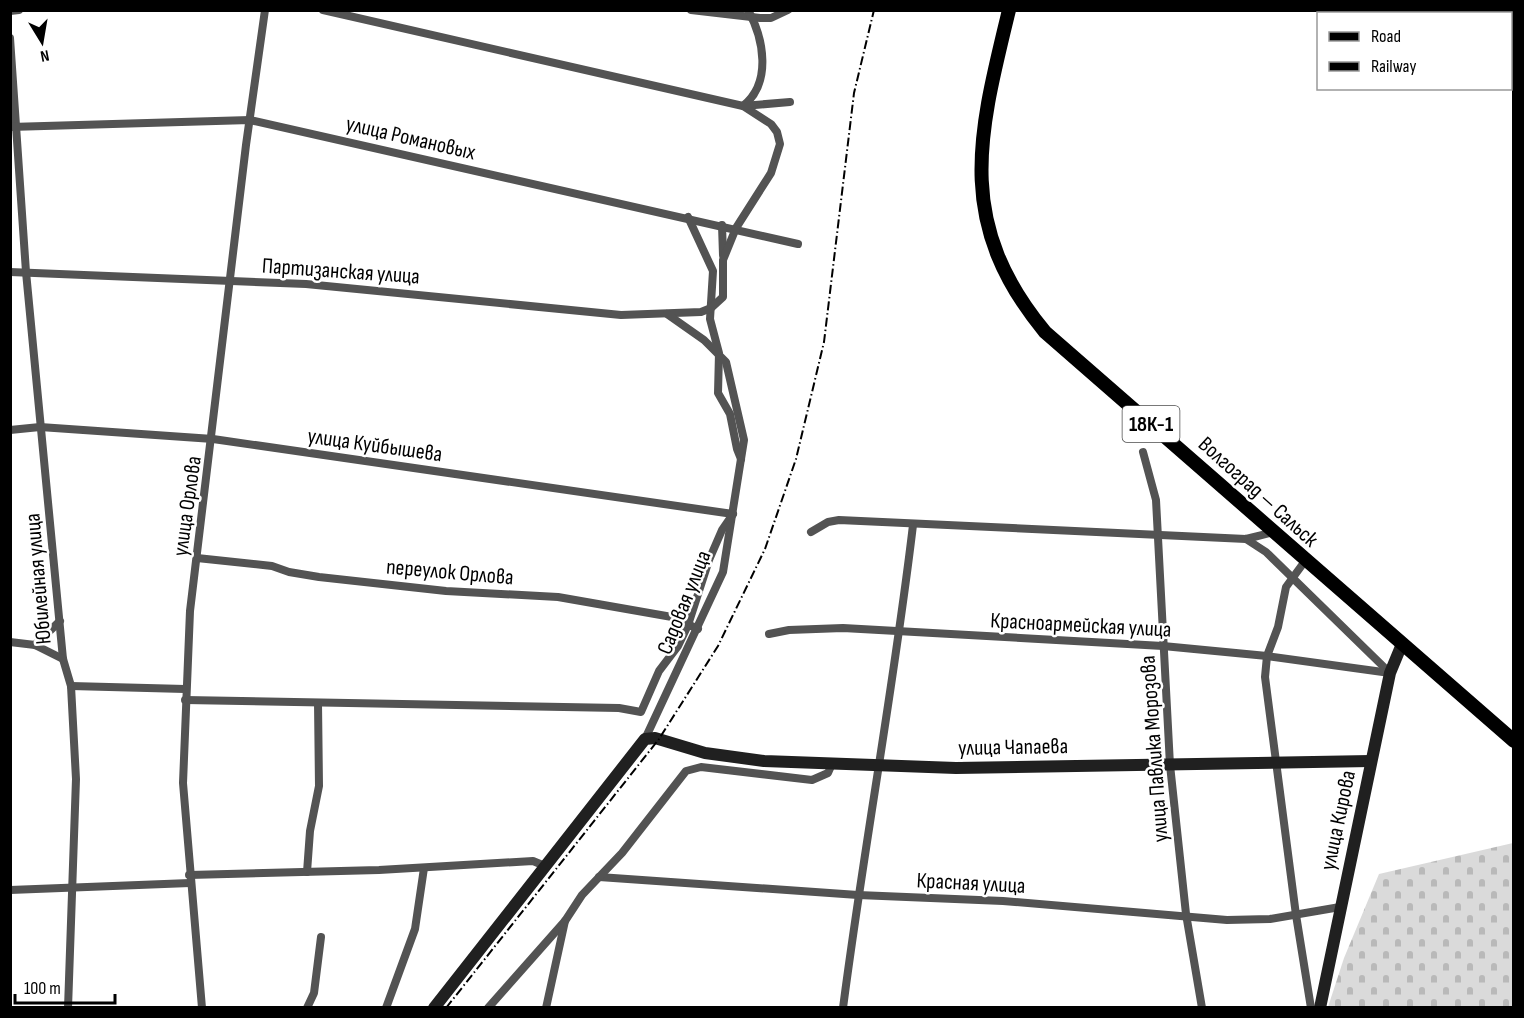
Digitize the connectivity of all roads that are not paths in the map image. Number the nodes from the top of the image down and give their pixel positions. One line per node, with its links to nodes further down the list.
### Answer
1 (19, 10): 7 (street)
2 (265, 10): 12 (street, улица Орлова)
3 (323, 10): 11 (street)
4 (691, 10): 8 (street)
5 (788, 10): 8 (street)
6 (1009, 10): 33 (main road, Волгоград — Сальск / 18К-1)
7 (10, 11)
8 (753, 15): 11 (street)
9 (10, 38): 13 (street, Юбилейная улица)
10 (790, 102): 11 (street)
11 (743, 106): 16 (street)
12 (250, 120): 13 (street, улица Романовых); 14 (street, улица Романовых); 21 (street, улица Орлова)
13 (14, 127): 20 (street, Юбилейная улица)
14 (688, 218): 15 (street, улица Романовых); 22 (street)
15 (722, 225): 16 (street, улица Романовых); 18 (street)
16 (736, 228): 17 (street, улица Романовых); 18 (street)
17 (798, 243)
18 (723, 260): 22 (street)
19 (10, 272): 20 (street, Партизанская улица)
20 (26, 272): 21 (street, Партизанская улица); 25 (street, Юбилейная улица)
21 (231, 280): 23 (street, Партизанская улица); 27 (street, улица Орлова)
22 (711, 308): 23 (street, Партизанская улица); 24 (street)
23 (668, 314): 24 (street)
24 (719, 353): 29 (street); 29 (street)
25 (40, 427): 26 (street, улица Куйбышева); 27 (street, улица Куйбышева); 39 (street, Юбилейная улица)
26 (10, 430)
27 (213, 439): 30 (street, улица Куйбышева); 36 (street, улица Орлова)
28 (1143, 452): 34 (street, улица Павлика Морозова)
29 (742, 462): 30 (street)
30 (733, 514): 40 (street, Садовая улица); 41 (street, Садовая улица)
31 (913, 525): 32 (street); 34 (street); 42 (street)
32 (811, 532)
33 (1274, 532): 35 (street); 37 (main road, Волгоград — Сальск / 18К-1)
34 (1159, 536): 35 (street); 47 (street, улица Павлика Морозова)
35 (1246, 539): 38 (street)
36 (197, 558): 40 (street, переулок Орлова); 52 (street, улица Орлова)
37 (1305, 561): 38 (street); 45 (main road, Волгоград — Сальск / 18К-1)
38 (1291, 578): 48 (street); 50 (street)
39 (60, 621): 46 (street); 49 (street, Юбилейная улица)
40 (688, 625): 41 (street, переулок Орлова); 54 (street, Садовая улица)
41 (698, 630): 55 (street, Садовая улица)
42 (900, 632): 43 (street, Красноармейская улица); 47 (street, Красноармейская улица); 60 (street)
43 (769, 634)
44 (10, 642): 46 (street)
45 (1402, 644): 50 (street, улица Кирова); 56 (main road, Волгоград — Сальск / 18К-1)
46 (35, 645): 49 (street)
47 (1163, 646): 48 (street, Красноармейская улица); 61 (street, улица Павлика Морозова)
48 (1267, 656): 50 (street, Красноармейская улица); 57 (street)
49 (63, 659): 51 (street, Юбилейная улица)
50 (1390, 673): 58 (street, улица Кирова)
51 (71, 687): 52 (street); 67 (street, Юбилейная улица)
52 (185, 689): 53 (street, улица Орлова)
53 (185, 700): 54 (street); 66 (street, улица Орлова)
54 (318, 703): 64 (street)
55 (645, 738): 59 (street, улица Чапаева); 62 (street, Садовая улица)
56 (1514, 741)
57 (1277, 761): 58 (street, улица Чапаева); 61 (street, улица Чапаева); 72 (street)
58 (1371, 761): 70 (street, улица Кирова)
59 (832, 764): 60 (street, улица Чапаева); 65 (street)
60 (878, 765): 61 (street, улица Чапаева); 69 (street)
61 (1170, 765): 71 (street, улица Павлика Морозова)
62 (545, 866): 63 (street); 79 (street, Садовая улица)
63 (424, 868): 64 (street); 78 (street)
64 (307, 872): 66 (street)
65 (599, 877): 69 (street, Красная улица); 73 (street)
66 (190, 879): 67 (street); 76 (street, улица Орлова)
67 (71, 888): 68 (street); 75 (street, Юбилейная улица)
68 (10, 890)
69 (858, 895): 71 (street, Красная улица); 82 (street)
70 (1340, 907): 72 (street, Красная улица); 85 (street, улица Кирова)
71 (1186, 914): 72 (street, Красная улица); 83 (street, улица Павлика Морозова)
72 (1296, 915): 84 (street)
73 (565, 921): 80 (street); 81 (street)
74 (321, 937): 77 (street)
75 (68, 1008)
76 (202, 1008)
77 (307, 1008)
78 (386, 1008)
79 (434, 1008)
80 (488, 1008)
81 (546, 1008)
82 (843, 1008)
83 (1202, 1008)
84 (1311, 1008)
85 (1320, 1008)

